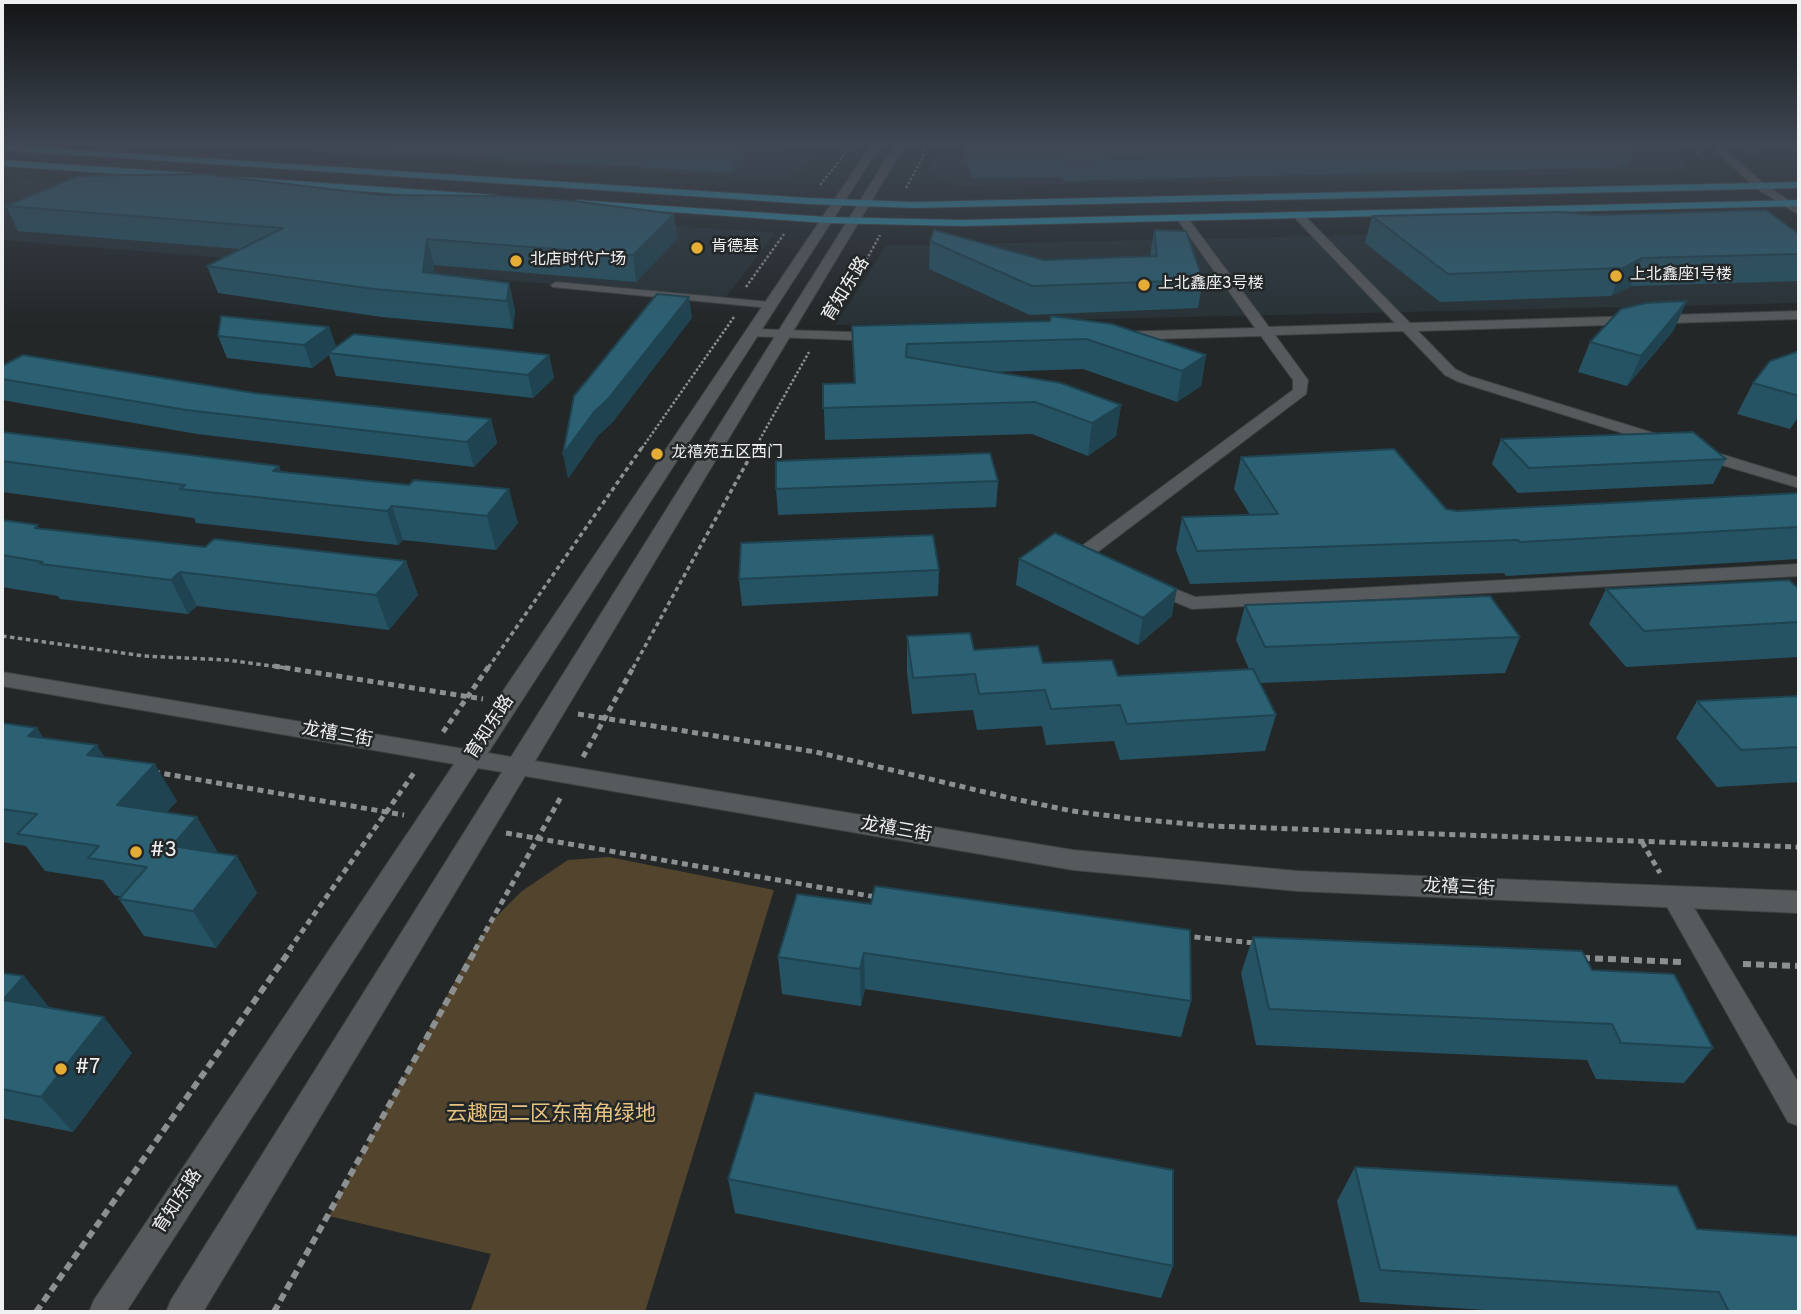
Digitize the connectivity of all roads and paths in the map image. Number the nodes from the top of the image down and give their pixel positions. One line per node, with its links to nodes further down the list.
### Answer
1 (617, 206): 7 (main road)
2 (779, 206): 7 (main road)
3 (835, 206): 10 (street, 育知东路)
4 (862, 206): 11 (street, 育知东路)
5 (956, 206): 12 (main road)
6 (1649, 206): 8 (main road)
7 (746, 215): 10 (main road)
8 (1299, 216): 9 (main road); 19 (street)
9 (1183, 219): 12 (main road); 20 (street)
10 (826, 220): 11 (main road); 17 (street, 育知东路)
11 (853, 222): 12 (main road); 22 (street, 育知东路)
12 (962, 223)
13 (781, 239): 16 (path)
14 (874, 246): 23 (path, 育知东路)
15 (556, 285): 16 (lane)
16 (740, 304): 17 (lane); 33 (path)
17 (770, 305): 21 (street, 育知东路)
18 (1799, 315): 19 (street)
19 (1406, 327): 20 (street); 26 (street)
20 (1265, 331): 24 (street); 27 (street)
21 (752, 333): 22 (street); 34 (street, 育知东路)
22 (783, 334): 23 (street); 35 (street, 育知东路)
23 (819, 335): 25 (street); 31 (path, 育知东路)
24 (1104, 337)
25 (900, 338)
26 (1799, 483)
27 (1799, 570)
28 (2, 636): 30 (path)
29 (2, 679): 33 (street, 龙禧三街)
30 (448, 693)
31 (614, 702)
32 (628, 722): 39 (path)
33 (429, 752): 34 (street, 龙禧三街); 49 (path)
34 (471, 759): 35 (street, 龙禧三街); 50 (street, 育知东路)
35 (518, 767): 41 (street, 龙禧三街); 51 (street, 育知东路)
36 (152, 771): 37 (path)
37 (361, 808)
38 (561, 843): 42 (path)
39 (1799, 848)
40 (522, 867): 52 (path)
41 (1675, 898): 43 (street, 龙禧三街); 48 (street)
42 (890, 899)
43 (1799, 902)
44 (1170, 935): 45 (path)
45 (1264, 943)
46 (1570, 958): 47 (path)
47 (1662, 961)
48 (1799, 1112)
49 (36, 1312)
50 (106, 1312)
51 (183, 1312)
52 (274, 1312)

